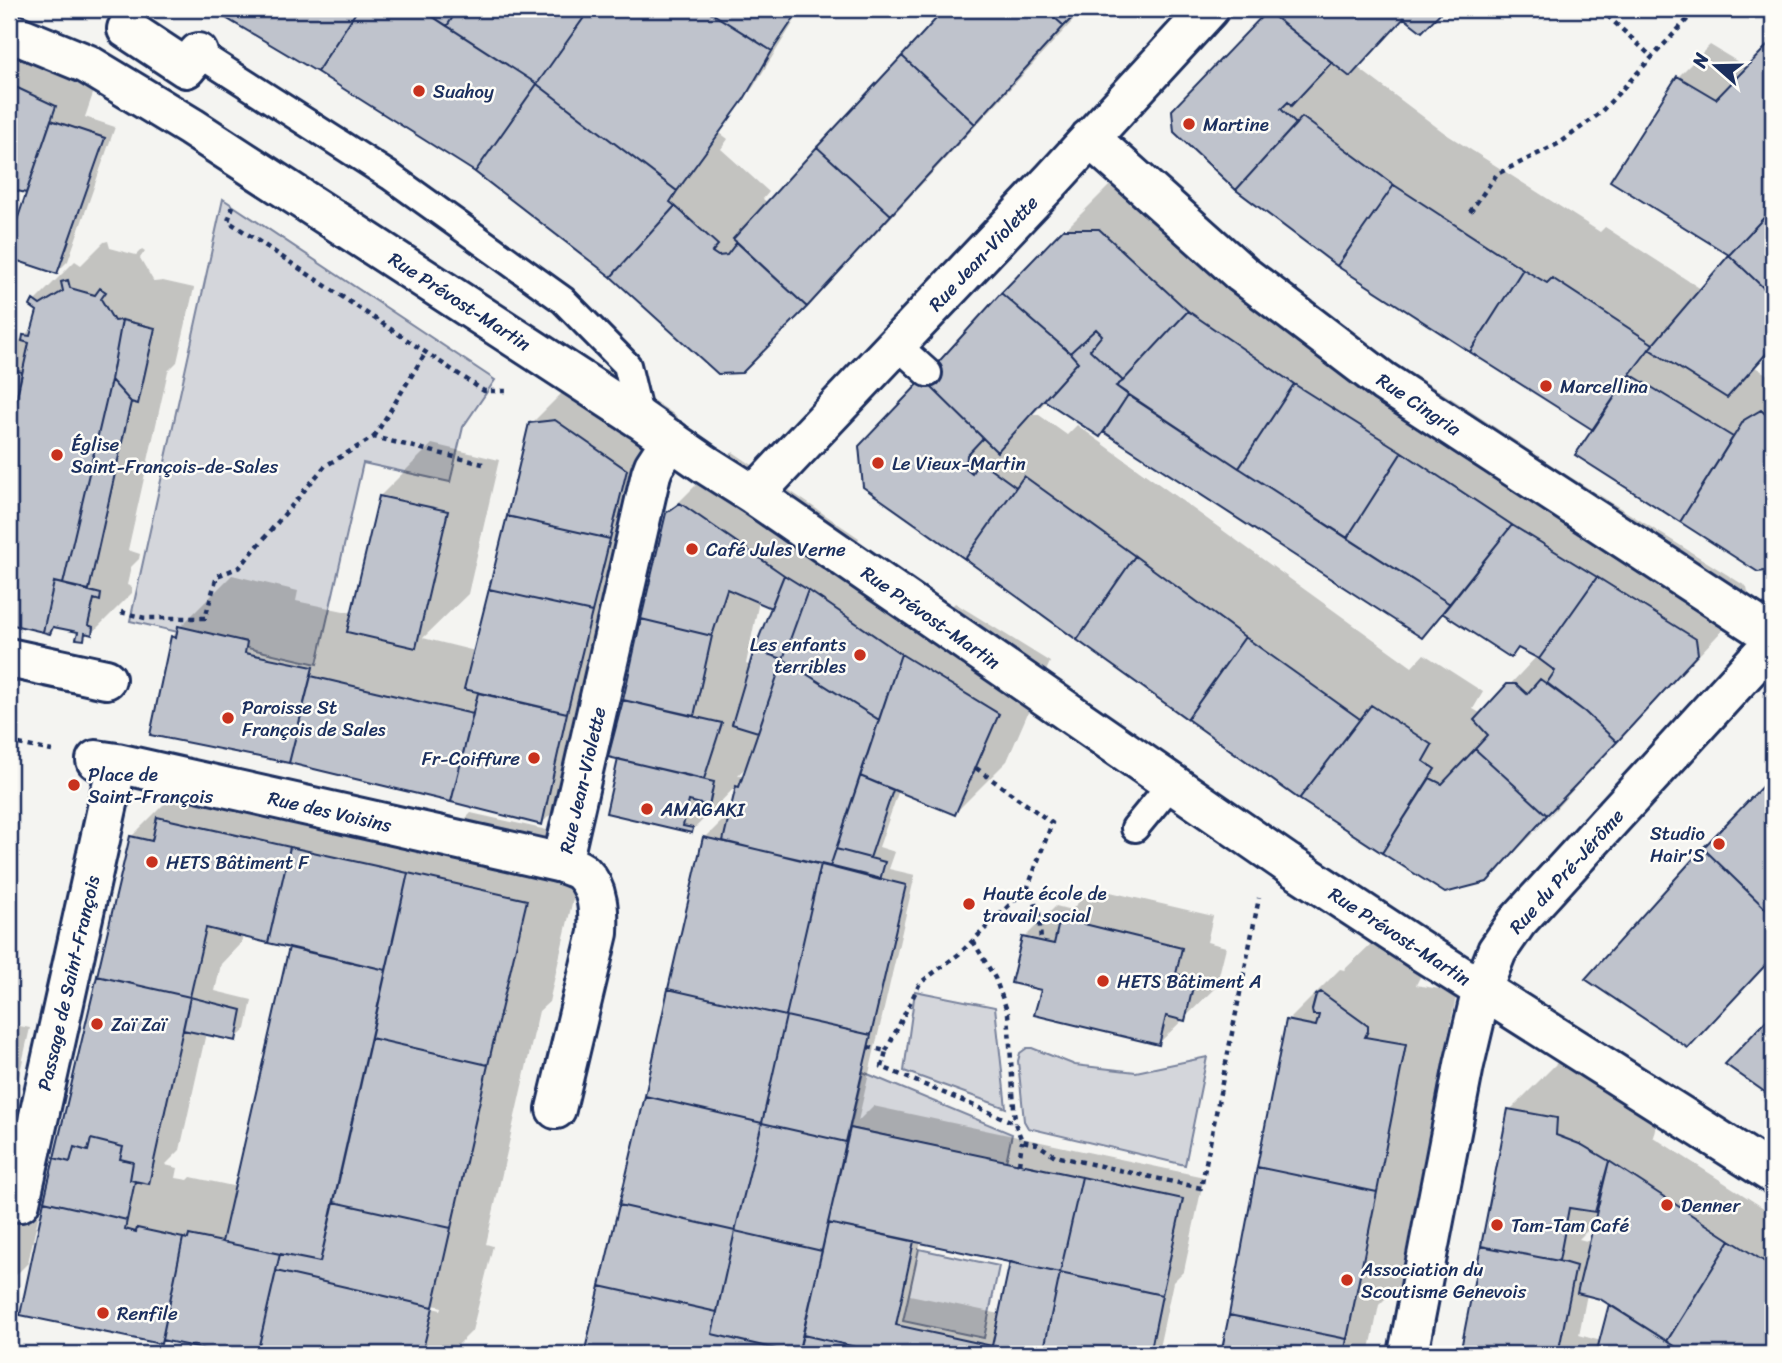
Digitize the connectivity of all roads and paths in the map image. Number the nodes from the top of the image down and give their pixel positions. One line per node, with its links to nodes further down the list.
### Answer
1 (1209, 9): 8 (street, Rue Jean-Violette)
2 (1600, 9): 7 (path)
3 (1698, 9): 7 (path)
4 (128, 29): 6 (street)
5 (9, 32): 15 (street, Rue Prévost-Martin)
6 (198, 53): 15 (lane)
7 (1652, 57): 10 (path)
8 (1090, 138): 11 (street, Rue Jean-Violette); 21 (street, Rue Cingria)
9 (235, 199): 12 (path)
10 (1470, 212)
11 (897, 345): 13 (lane); 19 (street, Rue Jean-Violette)
12 (426, 352): 14 (path); 16 (path)
13 (928, 373)
14 (521, 391)
15 (640, 419): 17 (street, Rue Prévost-Martin)
16 (374, 437): 18 (path); 20 (path)
17 (671, 440): 19 (street, Rue Prévost-Martin); 29 (street, Rue Jean-Violette)
18 (483, 464)
19 (754, 495): 27 (street, Rue Prévost-Martin)
20 (121, 612)
21 (1773, 636)
22 (1773, 642): 34 (street, Rue du Pré-Jérôme)
23 (9, 658): 24 (street)
24 (106, 680)
25 (107, 762): 29 (street, Rue des Voisins); 42 (street, Passage de Saint-François)
26 (976, 768): 30 (path)
27 (1172, 783): 28 (lane); 34 (street, Rue Prévost-Martin)
28 (1135, 828)
29 (562, 863): 37 (street, Rue Jean-Violette)
30 (1028, 887): 32 (path); 33 (path)
31 (1260, 893): 39 (path)
32 (973, 941): 36 (path); 38 (path)
33 (1041, 941)
34 (1482, 989): 41 (street, Rue Prévost-Martin); 43 (street, Rue du Pré-Jérôme)
35 (868, 1047): 36 (path)
36 (886, 1051): 38 (path)
37 (556, 1109)
38 (1015, 1123): 39 (path)
39 (1022, 1140): 40 (path)
40 (1019, 1164)
41 (1773, 1174)
42 (20, 1202)
43 (1408, 1354)

